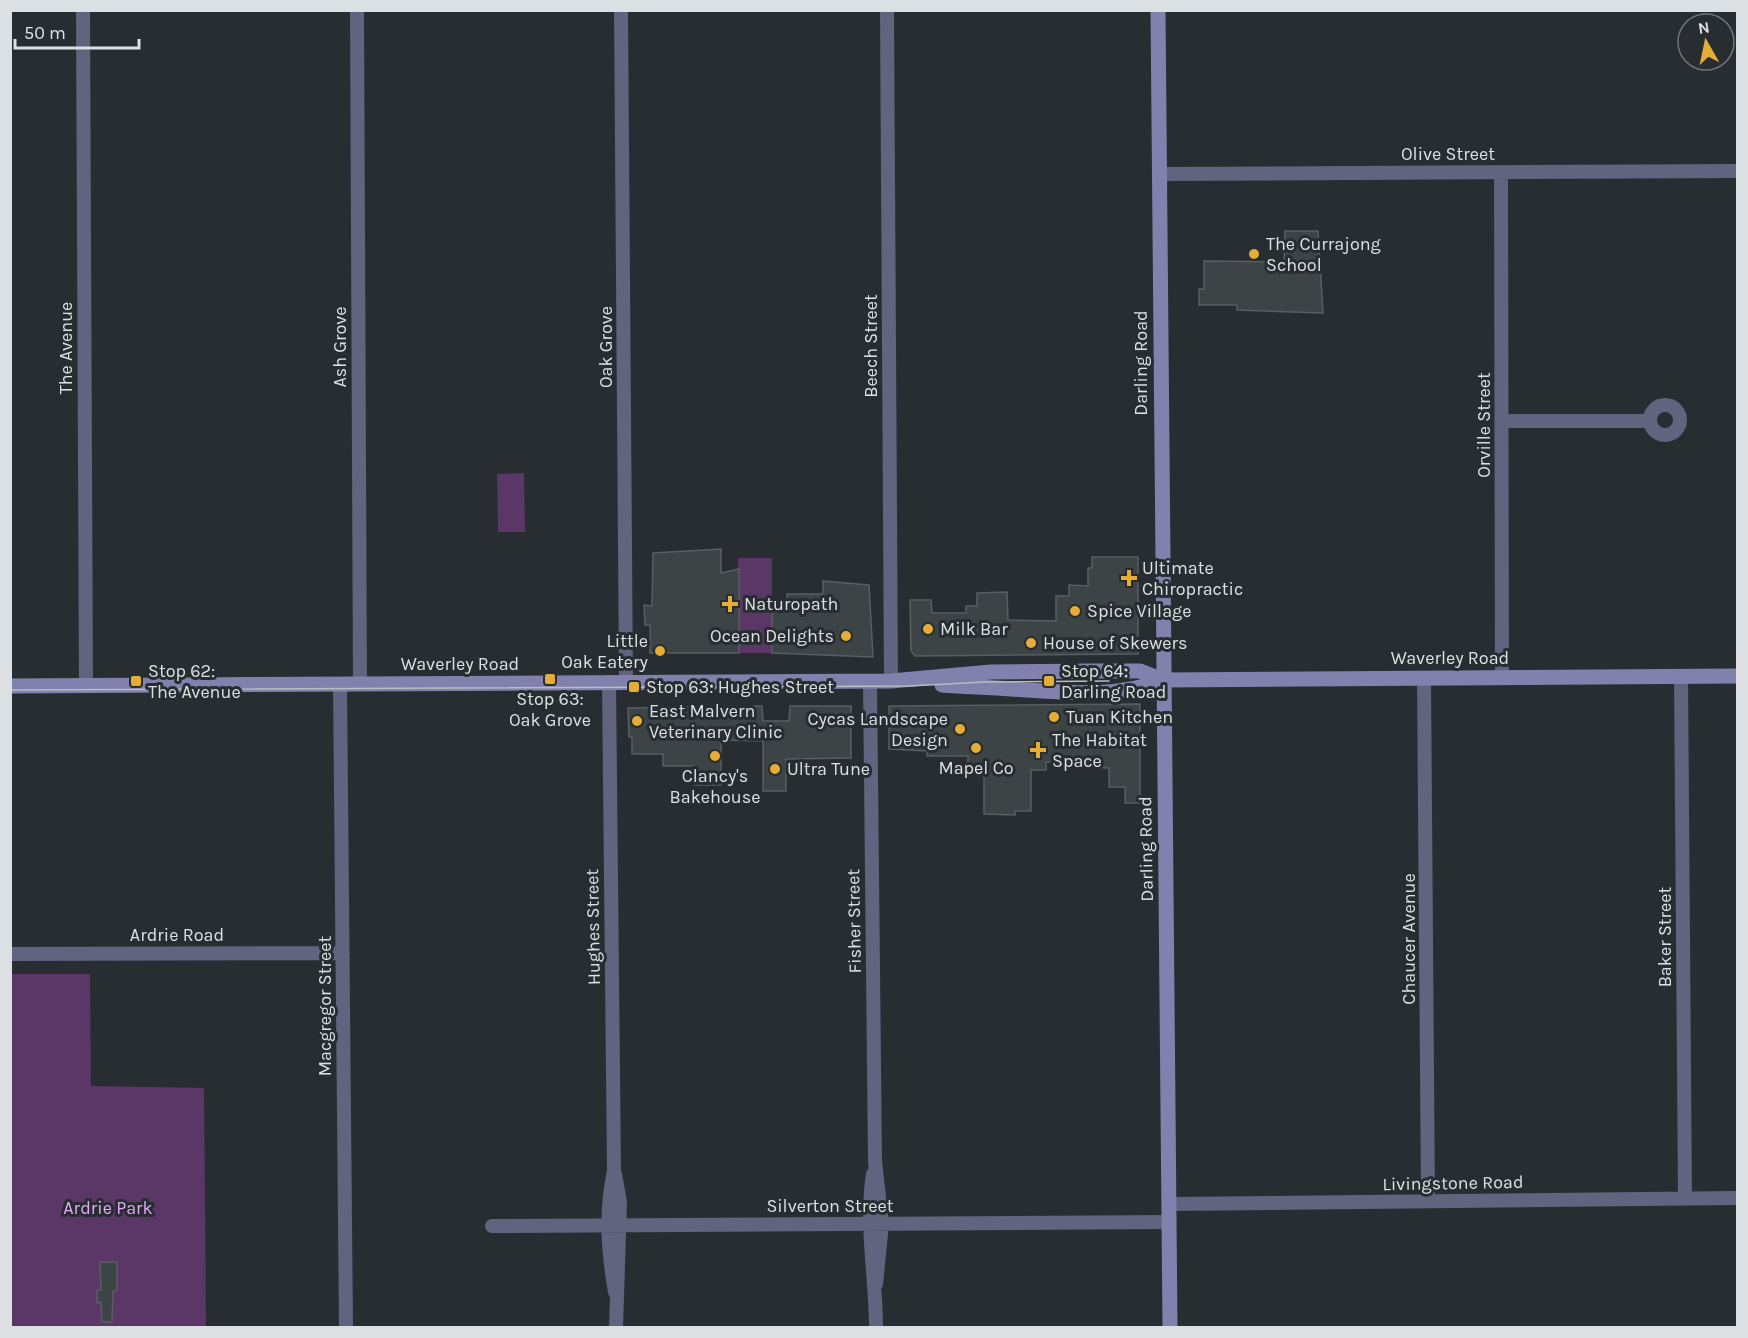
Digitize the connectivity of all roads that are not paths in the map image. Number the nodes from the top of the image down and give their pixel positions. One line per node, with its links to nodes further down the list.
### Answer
1 (82, 10): 23 (street, The Avenue)
2 (357, 10): 21 (street, Ash Grove)
3 (621, 10): 19 (street, Oak Grove)
4 (887, 10): 17 (street, Beech Street)
5 (1158, 10): 8 (main road, Darling Road)
6 (1737, 171): 7 (street, Olive Street)
7 (1501, 172): 8 (street, Olive Street); 9 (street, Orville Street)
8 (1160, 174): 15 (main road, Darling Road)
9 (1502, 421): 10 (street); 13 (street, Orville Street)
10 (1649, 421)
11 (1681, 676): 12 (main road, Waverley Road); 13 (main road, Waverley Road); 27 (street, Baker Street)
12 (1737, 676)
13 (1502, 677): 14 (main road, Waverley Road)
14 (1424, 678): 15 (main road, Waverley Road); 28 (street, Chaucer Avenue)
15 (1163, 680): 17 (main road, Waverley Road); 29 (main road, Darling Road)
16 (870, 681): 17 (main road, Waverley Road); 19 (main road, Waverley Road); 31 (street, Fisher Street)
17 (891, 681)
18 (609, 682): 19 (main road, Waverley Road); 21 (main road, Waverley Road); 32 (street, Hughes Street)
19 (626, 682)
20 (340, 684): 21 (main road, Waverley Road); 23 (main road, Waverley Road); 24 (street, Macgregor Street)
21 (360, 684)
22 (10, 686): 23 (main road, Waverley Road)
23 (86, 686)
24 (343, 953): 25 (street, Ardrie Road); 34 (street, Macgregor Street)
25 (10, 954)
26 (1737, 1198): 27 (street, Livingstone Road)
27 (1685, 1199): 28 (street, Livingstone Road)
28 (1428, 1201): 29 (street, Livingstone Road)
29 (1169, 1204): 30 (main road, Darling Road)
30 (1169, 1222): 31 (street, Silverton Street); 37 (main road, Darling Road)
31 (875, 1224): 32 (street, Silverton Street); 36 (street, Fisher Street)
32 (614, 1226): 33 (street, Silverton Street); 35 (street, Hughes Street)
33 (492, 1227)
34 (346, 1328)
35 (616, 1328)
36 (876, 1328)
37 (1170, 1328)

